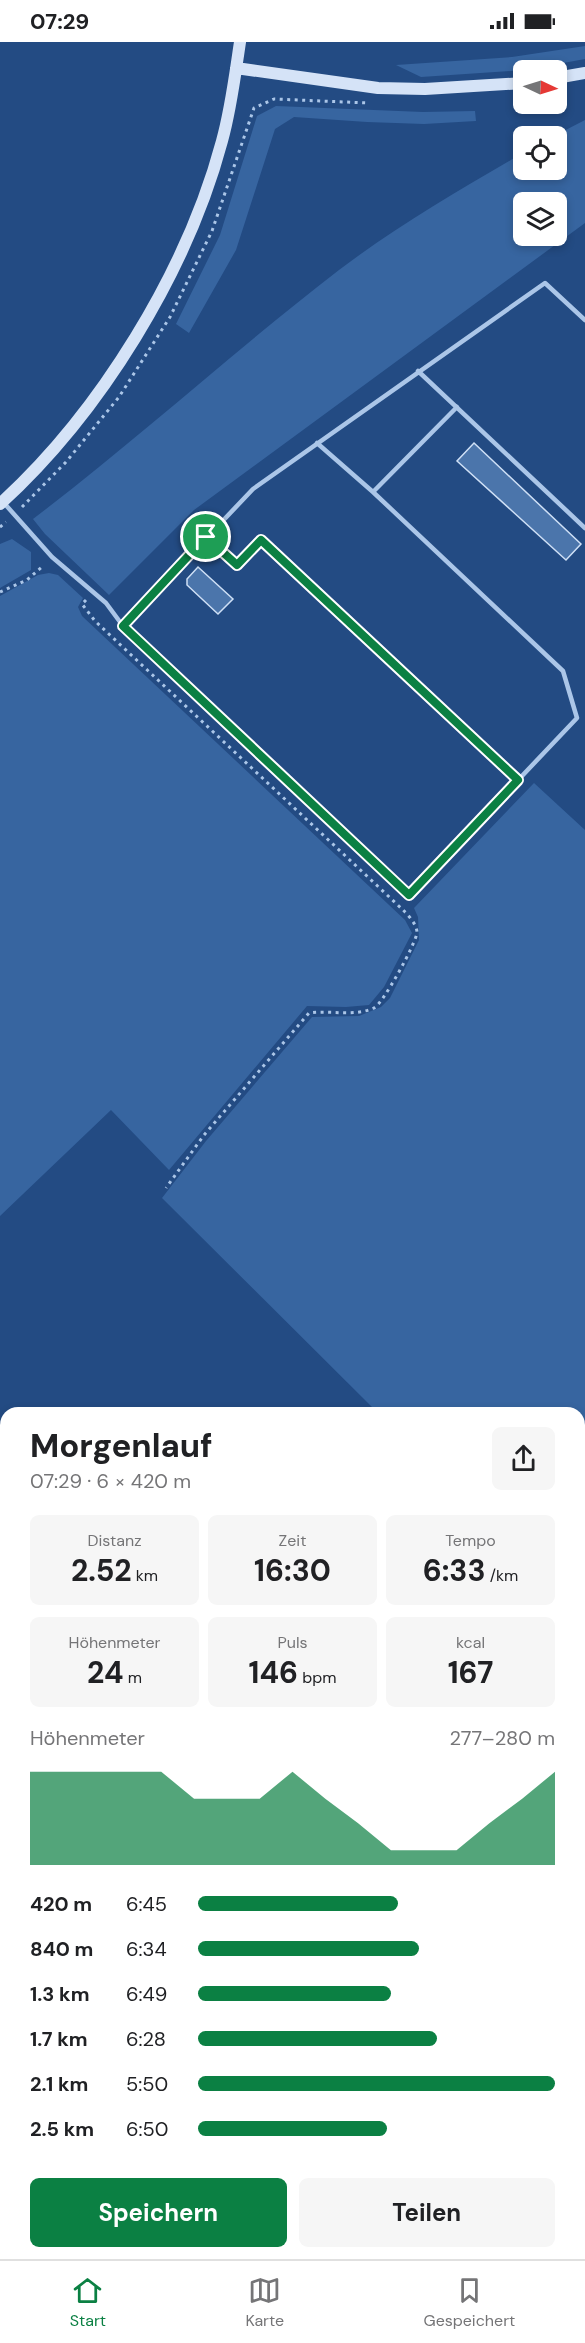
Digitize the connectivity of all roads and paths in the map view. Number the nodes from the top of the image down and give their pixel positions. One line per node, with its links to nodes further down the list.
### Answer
1 (240, 42): 2 (main road)
2 (236, 68): 5 (main road); 12 (main road)
3 (585, 73): 4 (main road)
4 (567, 76)
5 (513, 84)
6 (370, 103): 13 (path)
7 (585, 320): 8 (lane)
8 (418, 371): 9 (lane); 10 (lane)
9 (457, 407): 11 (lane); 15 (lane)
10 (317, 443): 11 (lane); 16 (lane)
11 (373, 492): 21 (lane)
12 (1, 502): 13 (lane)
13 (14, 514): 14 (path); 17 (lane)
14 (0, 527)
15 (585, 528)
16 (206, 537): 20 (lane); 21 (lane)
17 (52, 557): 18 (lane); 19 (path)
18 (92, 591): 20 (lane); 22 (path)
19 (0, 592)
20 (123, 626): 21 (lane)
21 (518, 780)
22 (166, 1188)

